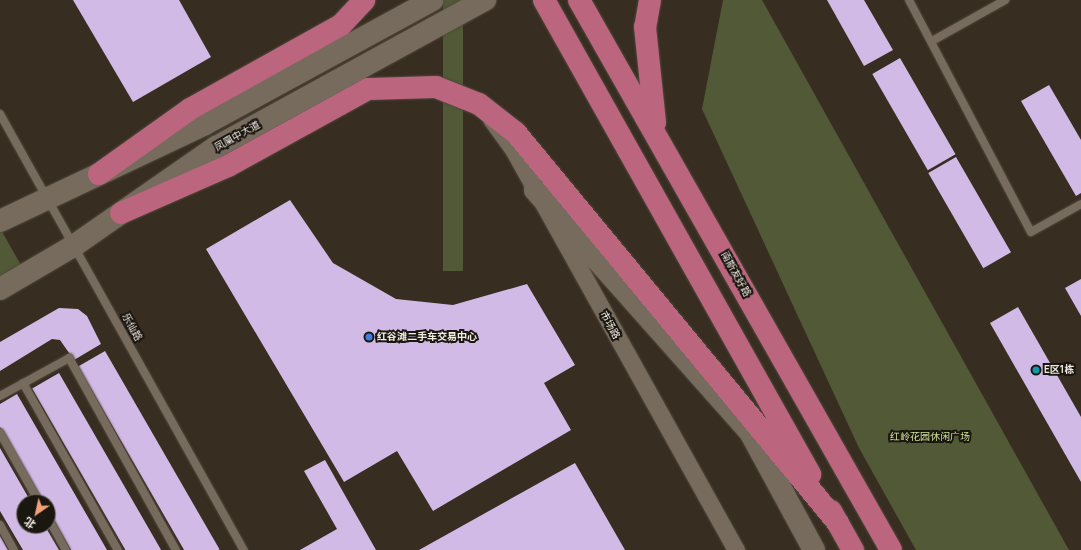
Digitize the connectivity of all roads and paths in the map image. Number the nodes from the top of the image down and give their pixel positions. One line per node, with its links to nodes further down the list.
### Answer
1 (364, 0): 13 (highway)
2 (432, 0): 13 (main road)
3 (485, 0): 17 (main road, 凤凰中大道)
4 (579, 0): 12 (highway, 南斯友好路)
5 (650, 0): 12 (highway)
6 (909, 0): 9 (lane)
7 (1005, 0): 9 (lane)
8 (547, 5): 25 (highway)
9 (932, 41): 16 (lane)
10 (480, 104): 14 (street, 市场路); 17 (highway); 25 (highway)
11 (0, 114): 15 (lane, 乐仙路)
12 (655, 129): 36 (highway, 南斯友好路)
13 (99, 174): 15 (main road)
14 (535, 190): 33 (street, 市场路); 34 (main road)
15 (48, 198): 18 (main road); 19 (lane, 乐仙路)
16 (1081, 204)
17 (121, 213): 19 (main road, 凤凰中大道)
18 (0, 221)
19 (74, 245): 20 (main road, 凤凰中大道); 32 (lane, 乐仙路)
20 (0, 289)
21 (23, 383): 22 (lane); 30 (lane); 31 (lane)
22 (0, 396)
23 (0, 433): 24 (lane)
24 (34, 494)
25 (838, 523): 35 (highway)
26 (0, 525): 28 (lane)
27 (56, 532): 29 (lane)
28 (14, 550)
29 (66, 550)
30 (118, 550)
31 (176, 550)
32 (243, 550)
33 (736, 550)
34 (814, 550)
35 (853, 550)
36 (891, 550)

